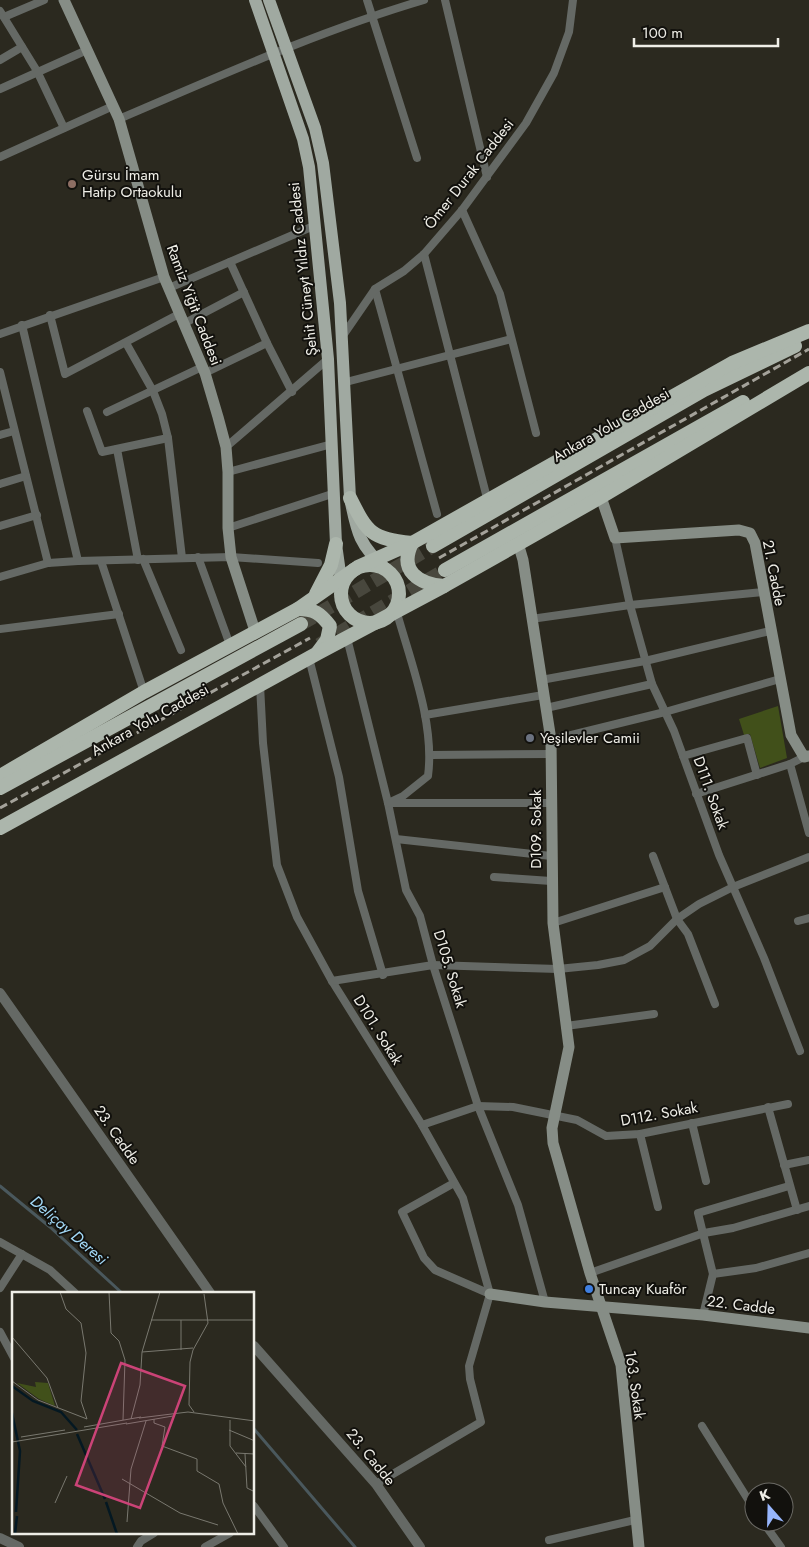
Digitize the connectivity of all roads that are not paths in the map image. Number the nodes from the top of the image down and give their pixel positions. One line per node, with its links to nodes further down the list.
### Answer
1 (44, 0): 9 (street)
2 (64, 0): 13 (main road, Ramiz Yiğit Caddesi)
3 (255, 0): 14 (main road, Şehit Cüneyt Yıldız Caddesi)
4 (269, 0): 12 (main road)
5 (367, 0): 10 (street)
6 (424, 0): 10 (street)
7 (445, 0): 23 (street)
8 (573, 0): 23 (street, Ömer Durak Caddesi)
9 (2, 14): 11 (street)
10 (372, 15): 12 (street); 22 (street)
11 (22, 47): 15 (street); 16 (street)
12 (286, 48): 14 (street); 36 (main road)
13 (86, 50): 16 (street); 18 (main road, Ramiz Yiğit Caddesi)
14 (273, 53): 19 (street); 25 (main road, Şehit Cüneyt Yıldız Caddesi)
15 (0, 60)
16 (37, 70): 17 (street); 20 (street)
17 (0, 89)
18 (113, 106): 19 (main road, Ramiz Yiğit Caddesi); 20 (street)
19 (120, 119): 28 (main road, Ramiz Yiğit Caddesi)
20 (64, 128): 21 (street)
21 (0, 157)
22 (417, 158)
23 (487, 177): 24 (street, Ömer Durak Caddesi)
24 (462, 210): 26 (street, Ömer Durak Caddesi); 37 (street)
25 (316, 225): 27 (street); 42 (main road, Şehit Cüneyt Yıldız Caddesi)
26 (424, 254): 29 (street, Ömer Durak Caddesi); 41 (street)
27 (230, 262): 28 (street); 30 (street)
28 (166, 283): 31 (street); 32 (main road, Ramiz Yiğit Caddesi)
29 (375, 289): 36 (street, Ömer Durak Caddesi); 43 (street)
30 (244, 292): 32 (street); 40 (street)
31 (50, 316): 33 (street); 39 (street)
32 (181, 319): 39 (street); 44 (main road, Ramiz Yiğit Caddesi)
33 (22, 325): 35 (street); 80 (street)
34 (809, 331): 65 (highway)
35 (0, 334)
36 (342, 337): 47 (main road)
37 (511, 339): 41 (street); 53 (street)
38 (809, 339): 74 (highway, Ankara Yolu Caddesi)
39 (126, 343): 48 (street)
40 (267, 343): 44 (street); 49 (street)
41 (451, 355): 43 (street); 65 (street)
42 (328, 359): 49 (street); 56 (main road, Şehit Cüneyt Yıldız Caddesi)
43 (397, 369): 47 (street); 66 (street)
44 (203, 370): 48 (street); 57 (main road, Ramiz Yiğit Caddesi)
45 (0, 372): 52 (street)
46 (809, 372): 63 (highway); 86 (highway)
47 (346, 382): 64 (main road)
48 (153, 391): 51 (street); 55 (street)
49 (292, 392): 57 (street)
50 (87, 411): 58 (street)
51 (107, 412)
52 (14, 431): 54 (street); 60 (street)
53 (536, 433)
54 (0, 436)
55 (168, 438): 58 (street); 77 (street)
56 (332, 444): 59 (street); 62 (main road, Şehit Cüneyt Yıldız Caddesi)
57 (226, 447): 59 (main road, Ramiz Yiğit Caddesi)
58 (117, 449): 78 (street)
59 (228, 472): 69 (main road, Ramiz Yiğit Caddesi)
60 (26, 476): 61 (street); 67 (street)
61 (0, 484)
62 (335, 493): 69 (street); 73 (main road, Şehit Cüneyt Yıldız Caddesi)
63 (601, 497): 70 (main road); 72 (highway)
64 (350, 498): 71 (highway); 79 (main road)
65 (487, 498): 71 (highway)
66 (437, 514)
67 (37, 516): 68 (street); 82 (street)
68 (0, 526)
69 (228, 528): 76 (main road, Ramiz Yiğit Caddesi)
70 (616, 538): 90 (main road, 21. Cadde); 92 (street, D111. Sokak)
71 (412, 542): 79 (highway); 89 (highway)
72 (518, 543): 89 (highway); 96 (main road, D109. Sokak)
73 (336, 544): 88 (main road, Şehit Cüneyt Yıldız Caddesi); 91 (highway)
74 (433, 546)
75 (198, 557): 76 (street); 77 (street); 103 (street)
76 (231, 557): 83 (street); 100 (main road, Ramiz Yiğit Caddesi)
77 (182, 558): 78 (street)
78 (141, 560): 81 (street); 104 (street)
79 (375, 560): 84 (highway); 85 (main road)
80 (78, 561): 81 (street); 82 (street)
81 (101, 561): 95 (street)
82 (48, 563): 87 (street)
83 (318, 563)
84 (358, 567): 85 (highway); 88 (highway)
85 (386, 569): 97 (highway)
86 (445, 570)
87 (0, 577)
88 (341, 582): 91 (highway); 97 (highway)
89 (444, 586): 94 (highway)
90 (763, 592): 92 (street); 101 (main road, 21. Cadde)
91 (313, 598): 93 (highway)
92 (630, 605): 96 (street); 106 (street, D111. Sokak)
93 (298, 609): 100 (highway); 105 (highway)
94 (397, 613): 97 (highway); 115 (street)
95 (118, 614): 99 (street); 111 (street)
96 (531, 619): 108 (main road, D109. Sokak)
97 (384, 620): 102 (highway)
98 (301, 624): 124 (highway, Ankara Yolu Caddesi)
99 (0, 629)
100 (255, 631): 103 (highway)
101 (770, 631): 106 (street); 107 (main road, 21. Cadde)
102 (347, 638): 105 (highway); 126 (street, D105. Sokak)
103 (230, 645): 111 (highway)
104 (181, 650)
105 (314, 652): 110 (highway); 128 (highway, Ankara Yolu Caddesi); 145 (street)
106 (645, 661): 108 (street); 109 (street, D111. Sokak)
107 (780, 679): 114 (street); 120 (main road, 21. Cadde)
108 (541, 680): 112 (main road, D109. Sokak)
109 (652, 684): 113 (street); 114 (street, D111. Sokak)
110 (260, 685): 129 (highway); 146 (street, D101. Sokak)
111 (144, 692): 123 (highway)
112 (543, 695): 113 (main road, D109. Sokak); 115 (street)
113 (546, 708): 116 (main road, D109. Sokak)
114 (665, 712): 116 (street); 119 (street, D111. Sokak)
115 (425, 715): 118 (street)
116 (551, 740): 117 (main road, D109. Sokak)
117 (551, 754): 118 (street); 127 (main road, D109. Sokak)
118 (431, 755): 126 (street)
119 (683, 756): 122 (street); 125 (street, D111. Sokak)
120 (806, 756): 121 (street)
121 (790, 764): 122 (street); 130 (street)
122 (757, 775): 125 (street)
123 (0, 776)
124 (0, 788)
125 (696, 794): 138 (street, D111. Sokak)
126 (388, 803): 127 (street); 131 (street, D105. Sokak)
127 (550, 803): 132 (main road, D109. Sokak)
128 (0, 821)
129 (0, 828)
130 (809, 833)
131 (396, 839): 132 (street); 143 (street, D105. Sokak)
132 (550, 856): 136 (main road, D109. Sokak)
133 (653, 856): 137 (street)
134 (809, 857): 138 (street)
135 (494, 877): 136 (street)
136 (551, 882): 142 (main road, D109. Sokak)
137 (665, 887): 140 (street); 142 (street)
138 (733, 887): 140 (street); 151 (street, D111. Sokak)
139 (809, 918): 141 (street)
140 (677, 919): 144 (street); 148 (street)
141 (798, 921)
142 (553, 923): 144 (main road, D109. Sokak)
143 (433, 965): 144 (street); 145 (street); 153 (street, D105. Sokak)
144 (558, 969): 150 (main road, D109. Sokak)
145 (383, 974): 146 (street)
146 (332, 981): 157 (street, D101. Sokak)
147 (0, 993): 175 (street, 23. Cadde)
148 (715, 1004)
149 (654, 1014): 150 (street)
150 (566, 1026): 155 (main road, D109. Sokak)
151 (800, 1050)
152 (788, 1104): 154 (street, D112. Sokak)
153 (478, 1106): 155 (street, D112. Sokak); 157 (street, D112. Sokak); 177 (street, D105. Sokak)
154 (768, 1107): 156 (street, D112. Sokak); 160 (street)
155 (556, 1116): 158 (street, D112. Sokak); 171 (main road, 163. Sokak)
156 (692, 1123): 158 (street, D112. Sokak); 161 (street)
157 (422, 1126): 162 (street, D101. Sokak)
158 (640, 1134): 165 (street)
159 (809, 1160): 160 (street)
160 (784, 1165): 163 (street)
161 (706, 1181)
162 (454, 1183): 176 (street, D101. Sokak); 176 (street)
163 (790, 1186): 166 (street); 167 (street)
164 (809, 1206): 166 (street)
165 (658, 1207)
166 (797, 1210): 167 (street)
167 (704, 1233): 171 (street); 172 (street)
168 (0, 1242): 170 (street)
169 (809, 1253): 172 (street)
170 (22, 1254): 173 (street); 174 (street)
171 (590, 1274): 178 (main road, 163. Sokak)
172 (713, 1274): 179 (street)
173 (0, 1288)
174 (74, 1292)
175 (209, 1292)
176 (490, 1294): 177 (main road, 22. Cadde); 185 (street)
177 (545, 1302): 178 (main road, 22. Cadde)
178 (602, 1306): 179 (main road, 22. Cadde); 188 (main road, 163. Sokak)
179 (703, 1315): 180 (main road, 22. Cadde)
180 (809, 1328)
181 (0, 1332): 183 (street)
182 (255, 1347): 185 (street, 23. Cadde)
183 (12, 1354)
184 (702, 1426): 186 (street)
185 (376, 1484): 198 (street, 23. Cadde)
186 (744, 1493)
187 (257, 1518): 197 (street)
188 (636, 1520): 194 (street); 199 (main road, 163. Sokak)
189 (770, 1532): 200 (street)
190 (152, 1534): 193 (street)
191 (228, 1534): 196 (street)
192 (0, 1538): 195 (street)
193 (139, 1540)
194 (548, 1540)
195 (19, 1547)
196 (205, 1547)
197 (284, 1547)
198 (420, 1547)
199 (639, 1547)
200 (781, 1547)

